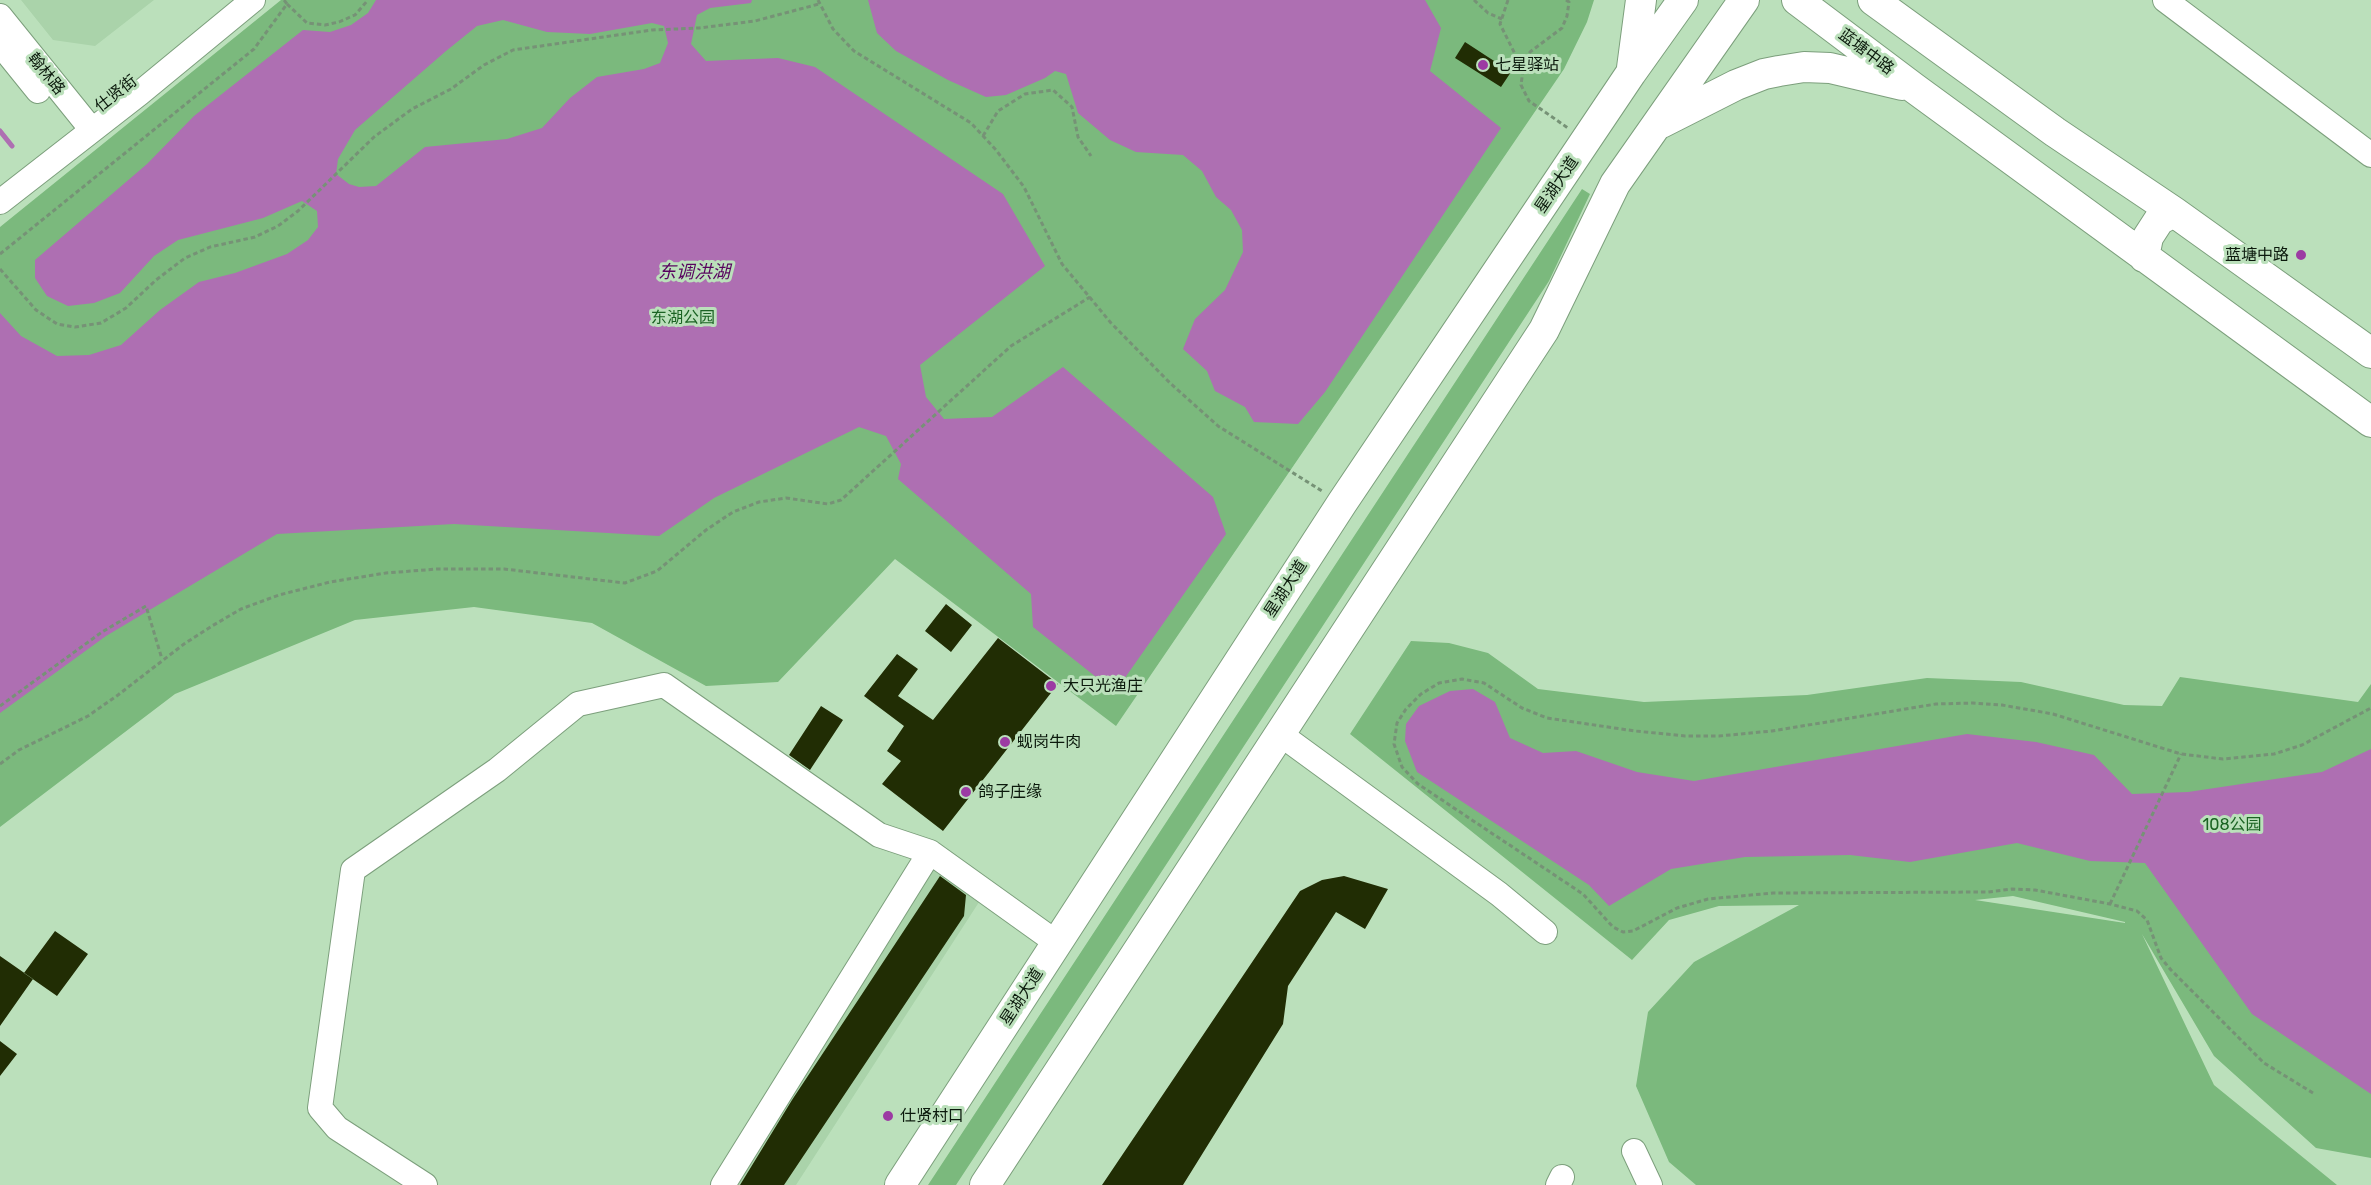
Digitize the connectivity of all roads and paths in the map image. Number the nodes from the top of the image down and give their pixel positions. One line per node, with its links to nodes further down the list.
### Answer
1 (227, 0): 24 (street, 仕贤街)
2 (253, 0): 24 (street)
3 (368, 0): 14 (path)
4 (1474, 0): 17 (path)
5 (1508, 0): 17 (path)
6 (1566, 0): 20 (path)
7 (1641, 0): 21 (main road)
8 (1683, 0): 21 (main road, 星湖大道)
9 (1744, 0): 23 (main road)
10 (1797, 0): 22 (main road, 蓝塘中路)
11 (1873, 0): 18 (main road)
12 (1909, 0): 18 (main road)
13 (2165, 0): 27 (street)
14 (285, 2): 33 (path)
15 (819, 2): 25 (path); 35 (path)
16 (0, 16): 24 (street, 翰林路)
17 (1502, 19): 20 (path)
18 (1933, 43): 32 (main road)
19 (0, 44): 24 (street, 翰林路)
20 (1522, 70): 26 (path)
21 (1631, 73): 26 (main road, 星湖大道)
22 (1914, 88): 23 (main road); 34 (main road, 蓝塘中路)
23 (1658, 124): 30 (main road)
24 (81, 130): 29 (street, 仕贤街); 31 (street)
25 (983, 136): 28 (path); 36 (path)
26 (1581, 148): 30 (main road); 39 (main road, 星湖大道)
27 (2371, 155)
28 (1091, 156)
29 (0, 182)
30 (1615, 184): 43 (main road)
31 (0, 202)
32 (2174, 212): 34 (main road); 37 (main road)
33 (0, 254)
34 (2144, 257): 38 (main road, 蓝塘中路)
35 (0, 268)
36 (1090, 297): 39 (path); 40 (path)
37 (2371, 353)
38 (2371, 422)
39 (1342, 503): 49 (main road, 星湖大道)
40 (163, 660): 41 (path); 45 (path)
41 (0, 706)
42 (2371, 708): 44 (path)
43 (1280, 734): 48 (street); 55 (main road)
44 (2181, 754): 47 (path); 47 (path)
45 (0, 764)
46 (930, 852): 49 (street); 52 (street); 53 (street)
47 (2110, 904): 50 (path)
48 (1545, 932)
49 (1057, 943): 54 (main road, 星湖大道)
50 (2313, 1093)
51 (1634, 1151): 56 (street)
52 (425, 1185)
53 (723, 1185)
54 (900, 1185)
55 (985, 1185)
56 (1650, 1185)

